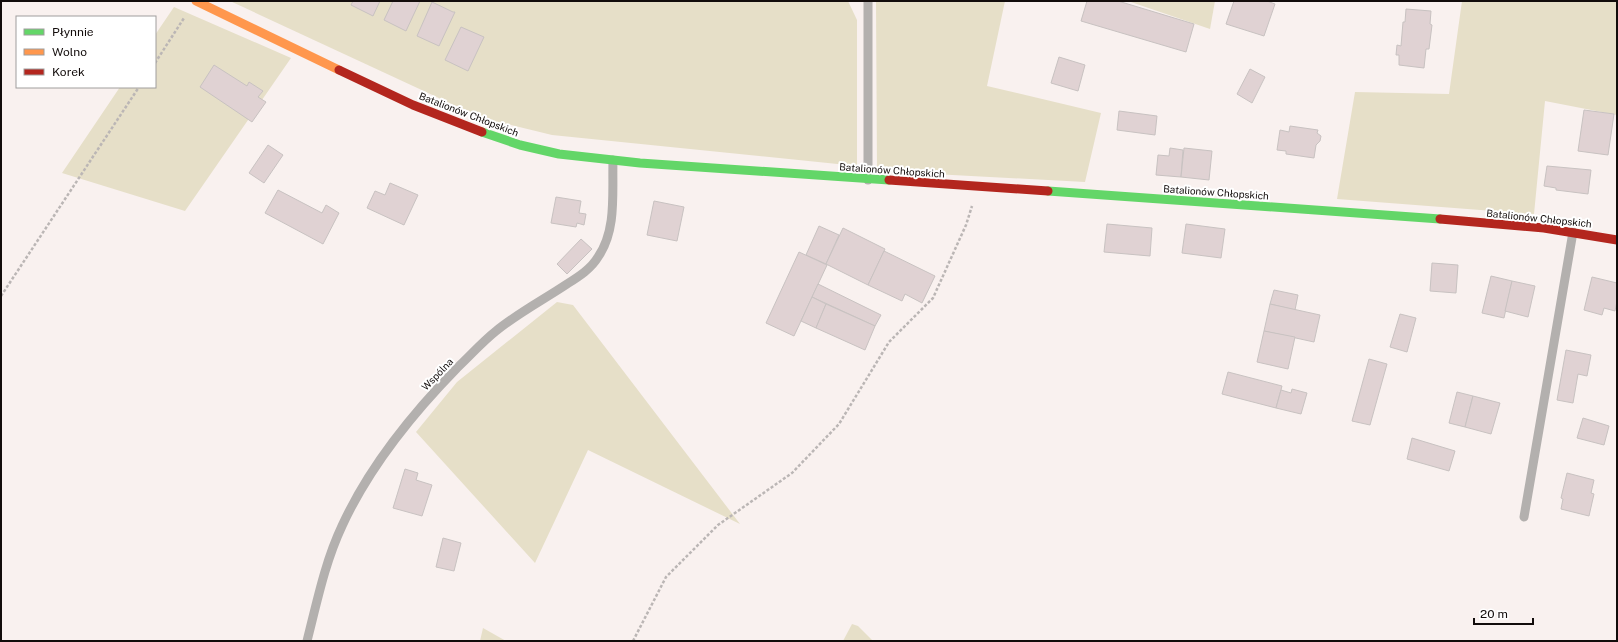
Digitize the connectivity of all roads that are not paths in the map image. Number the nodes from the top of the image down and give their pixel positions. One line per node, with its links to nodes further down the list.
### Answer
1 (196, 1): 3 (street, Batalionów Chłopskich)
2 (868, 1): 4 (lane)
3 (613, 160): 4 (street, Batalionów Chłopskich); 8 (lane, Wspólna)
4 (868, 180): 5 (street, Batalionów Chłopskich)
5 (1573, 232): 6 (street, Batalionów Chłopskich); 7 (lane)
6 (1617, 240)
7 (1524, 517)
8 (307, 641)

